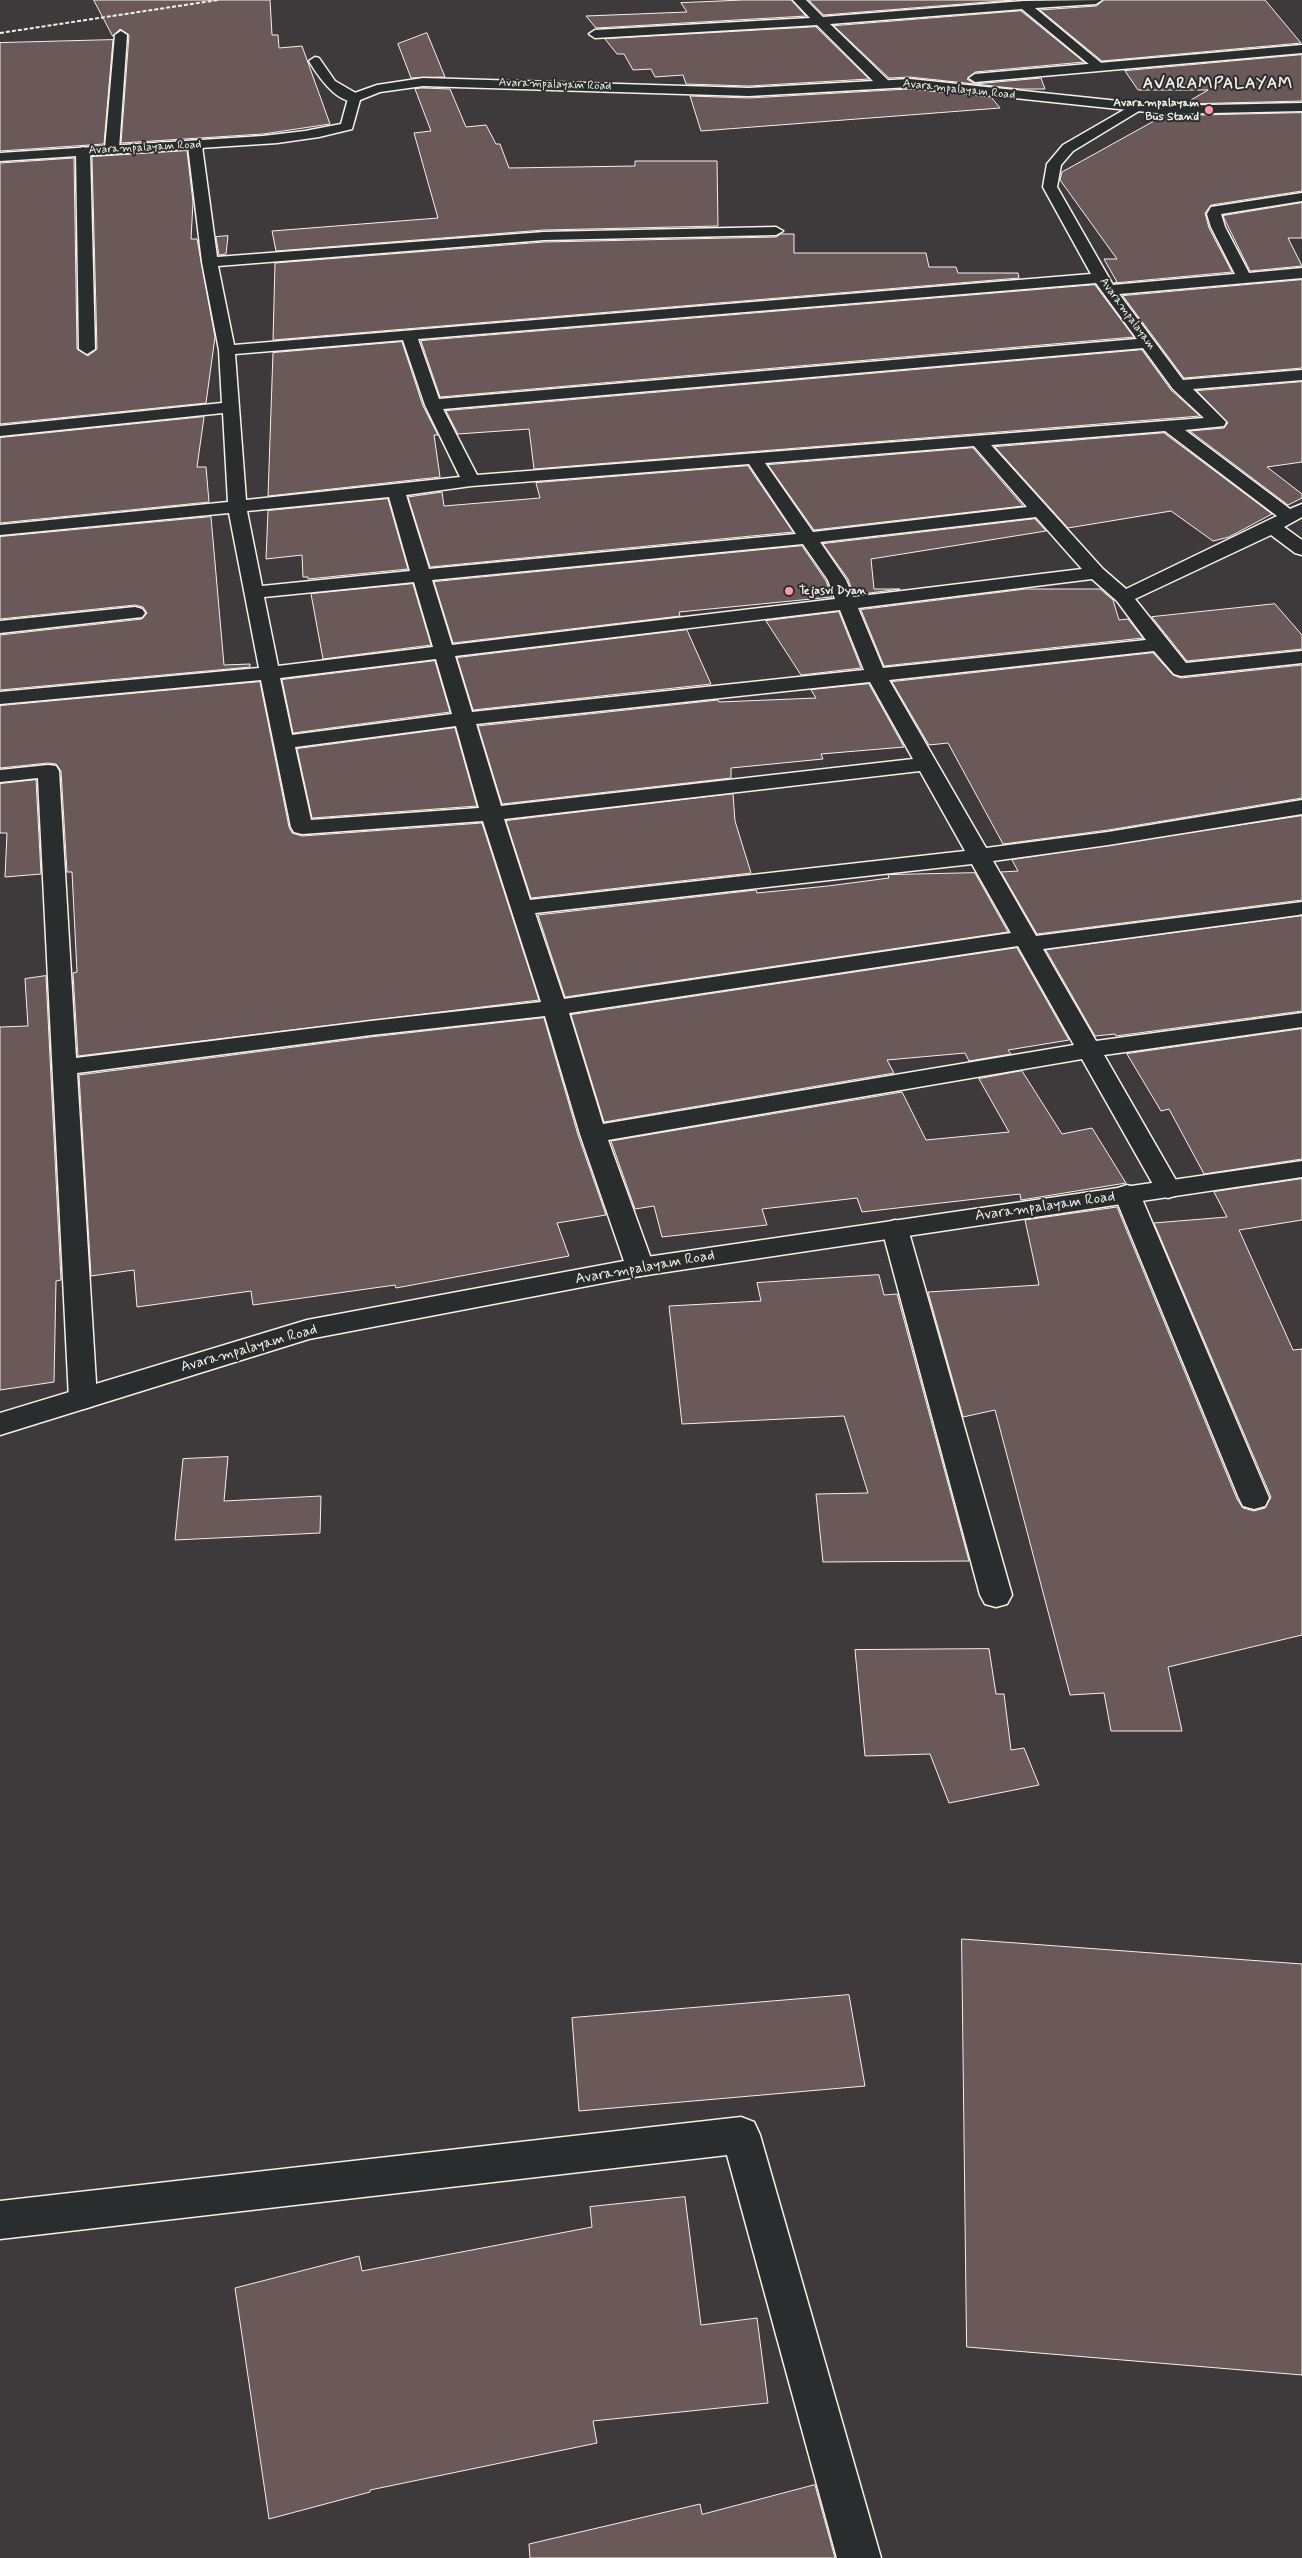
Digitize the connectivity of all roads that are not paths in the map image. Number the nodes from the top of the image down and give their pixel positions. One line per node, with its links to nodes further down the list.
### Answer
1 (799, 0): 4 (street)
2 (1096, 0): 3 (street)
3 (1024, 5): 4 (street); 9 (street)
4 (820, 21): 5 (street); 11 (street)
5 (595, 34)
6 (121, 35): 16 (street)
7 (1302, 49): 9 (street)
8 (315, 61): 12 (street)
9 (1100, 67): 10 (street)
10 (910, 83): 11 (street, Avarampalayam Road); 14 (street, Avarampalayam Road)
11 (884, 84): 12 (street, Avarampalayam Road)
12 (354, 98): 15 (street, Avarampalayam Road)
13 (1302, 107): 14 (street, Avarampalayam Road)
14 (1134, 108): 24 (street, Avarampalayam)
15 (195, 146): 16 (street, Avarampalayam Road); 21 (street)
16 (112, 149): 17 (street, Avarampalayam Road)
17 (83, 151): 18 (street, Avarampalayam Road); 27 (street)
18 (0, 157)
19 (1302, 198): 23 (street)
20 (776, 231): 21 (street)
21 (210, 262): 28 (street)
22 (1302, 273): 23 (street)
23 (1244, 278): 24 (street)
24 (1104, 284): 25 (street); 26 (street, Avarampalayam)
25 (410, 335): 28 (street); 31 (street)
26 (1149, 343): 30 (street, Avarampalayam); 31 (street)
27 (87, 349)
28 (227, 350): 32 (street)
29 (1302, 375): 30 (street)
30 (1179, 385): 33 (street, Avarampalayam)
31 (433, 405): 37 (street)
32 (230, 407): 34 (street); 39 (street)
33 (1169, 426): 35 (street); 41 (street)
34 (0, 431)
35 (978, 441): 36 (street); 40 (street)
36 (754, 459): 37 (street); 44 (street)
37 (471, 482): 38 (street)
38 (396, 491): 39 (street); 47 (street)
39 (236, 507): 43 (street); 48 (street)
40 (1041, 512): 44 (street); 46 (street)
41 (1295, 512): 42 (street)
42 (1272, 527): 45 (street); 49 (street)
43 (0, 530)
44 (810, 538): 47 (street); 50 (street)
45 (1302, 549)
46 (1096, 573): 49 (street); 50 (street)
47 (421, 575): 48 (street); 54 (street)
48 (254, 592): 56 (street)
49 (1124, 596): 53 (street)
50 (848, 603): 54 (street); 57 (street)
51 (135, 613): 52 (street)
52 (0, 627)
53 (1159, 645): 55 (street); 57 (street)
54 (442, 653): 56 (street); 59 (street)
55 (1302, 657)
56 (269, 673): 58 (street); 60 (street)
57 (876, 675): 59 (street); 61 (street)
58 (0, 698)
59 (463, 719): 60 (street); 64 (street)
60 (283, 742): 64 (street)
61 (926, 764): 64 (street); 65 (street)
62 (0, 776): 72 (street)
63 (1302, 806): 65 (street)
64 (492, 814): 66 (street)
65 (979, 857): 66 (street); 68 (street)
66 (522, 908): 69 (street)
67 (1298, 908): 68 (street)
68 (1027, 941): 69 (street); 71 (street)
69 (555, 1008): 72 (street); 73 (street)
70 (1302, 1020): 71 (street)
71 (1089, 1050): 73 (street); 75 (street)
72 (65, 1067): 79 (street)
73 (593, 1134): 78 (street)
74 (1302, 1169): 75 (street, Avarampalayam Road)
75 (1168, 1189): 76 (street, Avarampalayam Road)
76 (1127, 1194): 77 (street, Avarampalayam Road); 81 (street)
77 (895, 1229): 78 (street, Avarampalayam Road); 82 (street)
78 (640, 1267): 79 (street, Avarampalayam Road)
79 (83, 1399): 80 (street, Avarampalayam Road)
80 (0, 1424)
81 (1254, 1498)
82 (996, 1595)
83 (0, 2220): 84 (street)
84 (859, 2558)

